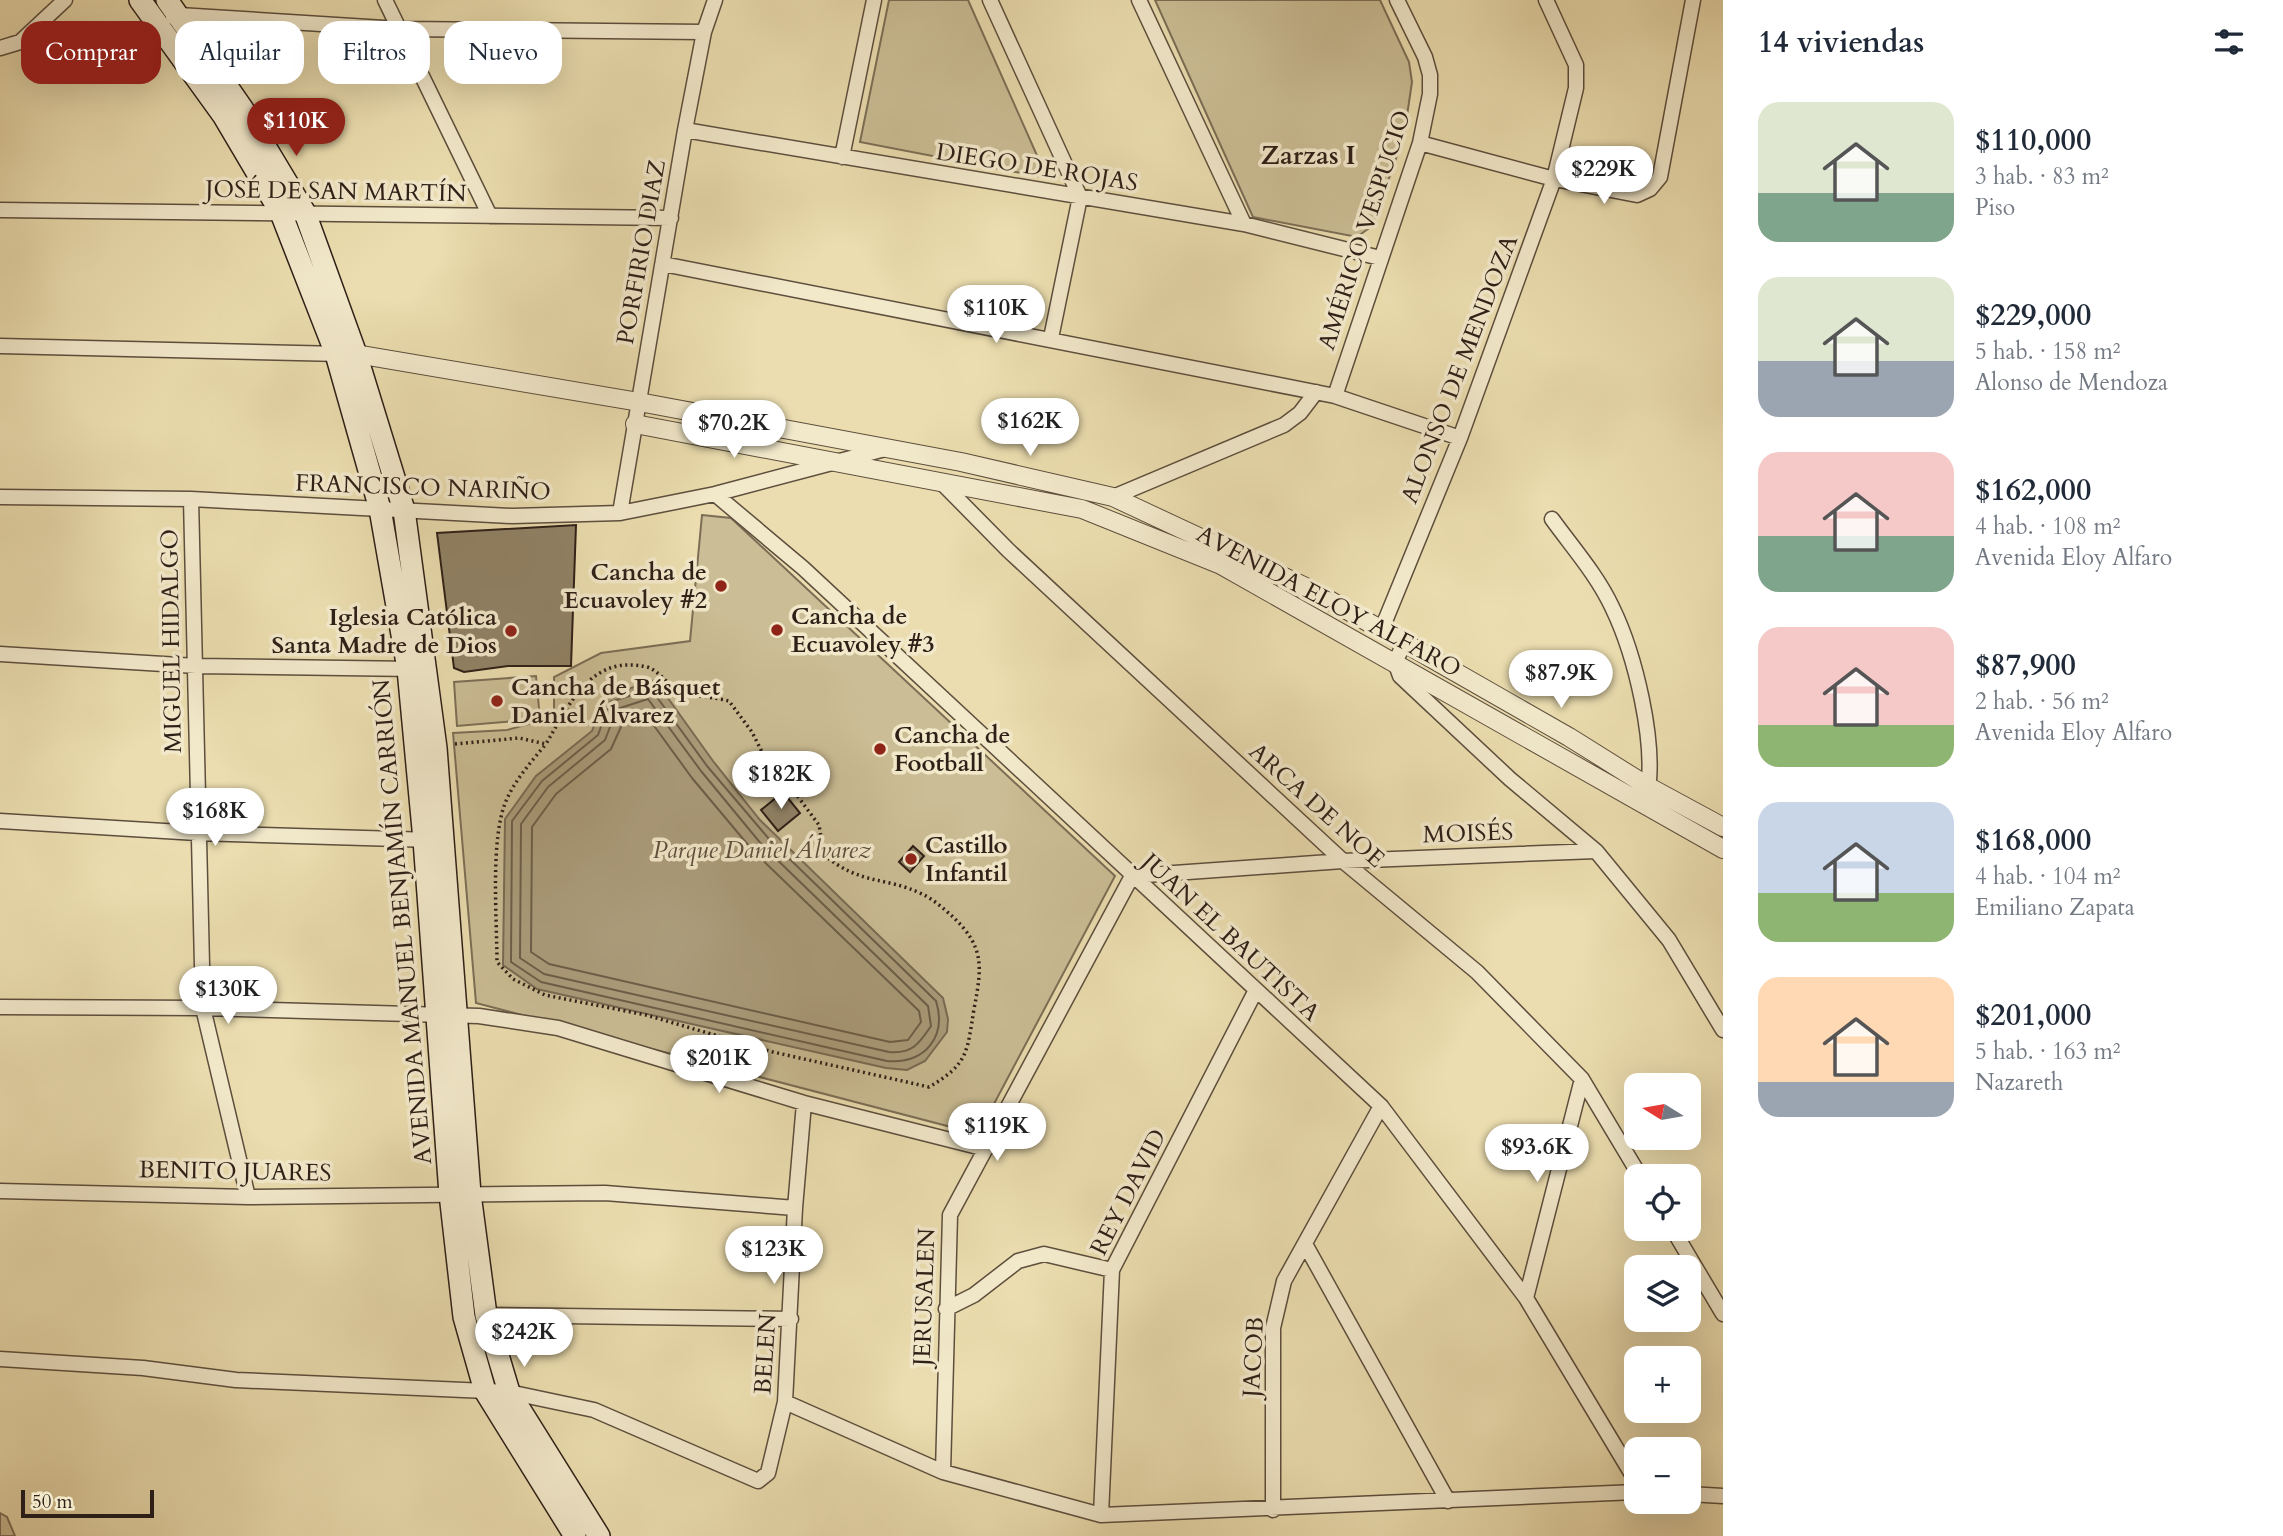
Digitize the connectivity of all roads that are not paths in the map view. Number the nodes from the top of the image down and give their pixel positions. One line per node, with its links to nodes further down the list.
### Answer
1 (65, 0): 19 (street)
2 (139, 0): 12 (main road, AVENIDA MANUEL BENJAMÍN CARRIÓN)
3 (385, 0): 14 (street)
4 (716, 0): 18 (street, PORFIRIO DIAZ)
5 (874, 0): 23 (street)
6 (990, 0): 25 (street)
7 (1139, 0): 31 (street)
8 (1397, 0): 22 (street, AMÉRICO VESPUCIO)
9 (1546, 0): 24 (street, ALONSO DE MENDOZA)
10 (1693, 0): 24 (street)
11 (173, 7): 13 (street); 15 (street); 28 (main road, AVENIDA MANUEL BENJAMÍN CARRIÓN)
12 (156, 21)
13 (318, 21)
14 (396, 21)
15 (161, 22)
16 (161, 27): 27 (main road, AVENIDA MANUEL BENJAMÍN CARRIÓN)
17 (430, 29): 18 (street)
18 (704, 32): 21 (street, PORFIRIO DIAZ)
19 (0, 48)
20 (426, 84): 29 (street)
21 (684, 130): 23 (street, DIEGO DE ROJAS); 30 (street, PORFIRIO DIAZ)
22 (1420, 143): 24 (street); 32 (street, AMÉRICO VESPUCIO)
23 (842, 158): 25 (street, DIEGO DE ROJAS)
24 (1554, 179): 41 (street, ALONSO DE MENDOZA)
25 (1080, 197): 31 (street, DIEGO DE ROJAS); 34 (street)
26 (0, 210): 27 (street, JOSÉ DE SAN MARTÍN)
27 (281, 213): 28 (street, JOSÉ DE SAN MARTÍN); 36 (main road, AVENIDA MANUEL BENJAMÍN CARRIÓN)
28 (304, 213): 29 (street, JOSÉ DE SAN MARTÍN); 36 (main road, AVENIDA MANUEL BENJAMÍN CARRIÓN)
29 (490, 216): 30 (street, JOSÉ DE SAN MARTÍN)
30 (671, 218): 33 (street, PORFIRIO DIAZ)
31 (1244, 224): 32 (street, DIEGO DE ROJAS)
32 (1380, 258): 38 (street, AMÉRICO VESPUCIO)
33 (663, 264): 34 (street); 39 (street, PORFIRIO DIAZ)
34 (1051, 338): 37 (street)
35 (0, 346): 36 (street)
36 (346, 354): 39 (street, AVENIDA ELOY ALFARO); 49 (main road, AVENIDA MANUEL BENJAMÍN CARRIÓN); 50 (main road, AVENIDA MANUEL BENJAMÍN CARRIÓN)
37 (1316, 392): 38 (street); 47 (street)
38 (1335, 396): 41 (street)
39 (639, 402): 40 (street, PORFIRIO DIAZ); 42 (street, AVENIDA ELOY ALFARO)
40 (635, 424): 43 (street, AVENIDA ELOY ALFARO); 51 (street, PORFIRIO DIAZ)
41 (1460, 438): 53 (street, ALONSO DE MENDOZA)
42 (885, 449): 43 (street, FRANCISCO NARIÑO); 47 (street, AVENIDA ELOY ALFARO)
43 (839, 462): 44 (street, AVENIDA ELOY ALFARO); 45 (street, FRANCISCO NARIÑO)
44 (943, 483): 56 (street, AVENIDA ELOY ALFARO); 66 (street, ARCA DE NOE)
45 (715, 494): 51 (street, FRANCISCO NARIÑO); 67 (street, JUAN EL BAUTISTA)
46 (0, 496): 48 (street, FRANCISCO NARIÑO)
47 (1113, 497): 53 (street, AVENIDA ELOY ALFARO)
48 (191, 499): 49 (street, FRANCISCO NARIÑO); 57 (street, MIGUEL HIDALGO)
49 (380, 509): 50 (street, FRANCISCO NARIÑO); 58 (main road, AVENIDA MANUEL BENJAMÍN CARRIÓN)
50 (404, 510): 51 (street, FRANCISCO NARIÑO); 58 (main road, AVENIDA MANUEL BENJAMÍN CARRIÓN)
51 (620, 513)
52 (1552, 519): 59 (street)
53 (1381, 631): 54 (street, AVENIDA ELOY ALFARO)
54 (1404, 644): 56 (street); 59 (street, AVENIDA ELOY ALFARO)
55 (0, 654): 57 (street)
56 (1395, 662): 59 (street, AVENIDA ELOY ALFARO); 65 (street)
57 (196, 666): 58 (street); 62 (street, MIGUEL HIDALGO)
58 (417, 668): 63 (main road, AVENIDA MANUEL BENJAMÍN CARRIÓN); 63 (main road, AVENIDA MANUEL BENJAMÍN CARRIÓN)
59 (1647, 795): 61 (street, AVENIDA ELOY ALFARO); 64 (street, AVENIDA ELOY ALFARO)
60 (0, 821): 62 (street)
61 (1723, 827)
62 (197, 834): 63 (street); 70 (street, MIGUEL HIDALGO)
63 (433, 840): 71 (main road, AVENIDA MANUEL BENJAMÍN CARRIÓN)
64 (1723, 849)
65 (1596, 851): 66 (street, MOISÉS); 72 (street)
66 (1343, 861): 67 (street, MOISÉS); 73 (street, ARCA DE NOE)
67 (1132, 876): 68 (street, JUAN EL BAUTISTA); 76 (street, JERUSALEN)
68 (1256, 990): 75 (street, JUAN EL BAUTISTA); 84 (street, REY DAVID)
69 (0, 1007): 70 (street)
70 (203, 1008): 71 (street); 80 (street, MIGUEL HIDALGO)
71 (446, 1015): 74 (street); 79 (main road, AVENIDA MANUEL BENJAMÍN CARRIÓN)
72 (1723, 1030)
73 (1582, 1079): 77 (street, ARCA DE NOE); 85 (street)
74 (804, 1103): 76 (street); 81 (street, BELEN)
75 (1381, 1106): 83 (street, JACOB); 85 (street, JUAN EL BAUTISTA)
76 (986, 1149): 86 (street, JERUSALEN)
77 (1633, 1164)
78 (0, 1191): 80 (street, BENITO JUARES)
79 (460, 1194): 80 (street, BENITO JUARES); 81 (street, BENITO JUARES); 88 (main road, AVENIDA MANUEL BENJAMÍN CARRIÓN); 91 (main road, AVENIDA MANUEL BENJAMÍN CARRIÓN)
80 (248, 1197)
81 (795, 1208): 89 (street, BELEN)
82 (1680, 1241): 87 (street)
83 (1305, 1244): 99 (street); 100 (street, JACOB)
84 (1112, 1270): 86 (street); 101 (street, REY DAVID)
85 (1526, 1298): 94 (street, JUAN EL BAUTISTA)
86 (946, 1309): 95 (street, JERUSALEN)
87 (1723, 1314)
88 (486, 1315): 89 (street); 92 (main road, AVENIDA MANUEL BENJAMÍN CARRIÓN)
89 (790, 1319): 93 (street, BELEN)
90 (0, 1359): 91 (street)
91 (485, 1391): 92 (street); 102 (main road, AVENIDA MANUEL BENJAMÍN CARRIÓN)
92 (509, 1392): 93 (street, BELEN); 103 (main road, AVENIDA MANUEL BENJAMÍN CARRIÓN)
93 (785, 1402): 95 (street)
94 (1624, 1461)
95 (943, 1472): 101 (street)
96 (1624, 1493): 99 (street)
97 (1701, 1495): 98 (street)
98 (1723, 1496)
99 (1448, 1501): 100 (street)
100 (1273, 1510): 101 (street)
101 (1101, 1515)
102 (575, 1536)
103 (599, 1536)

